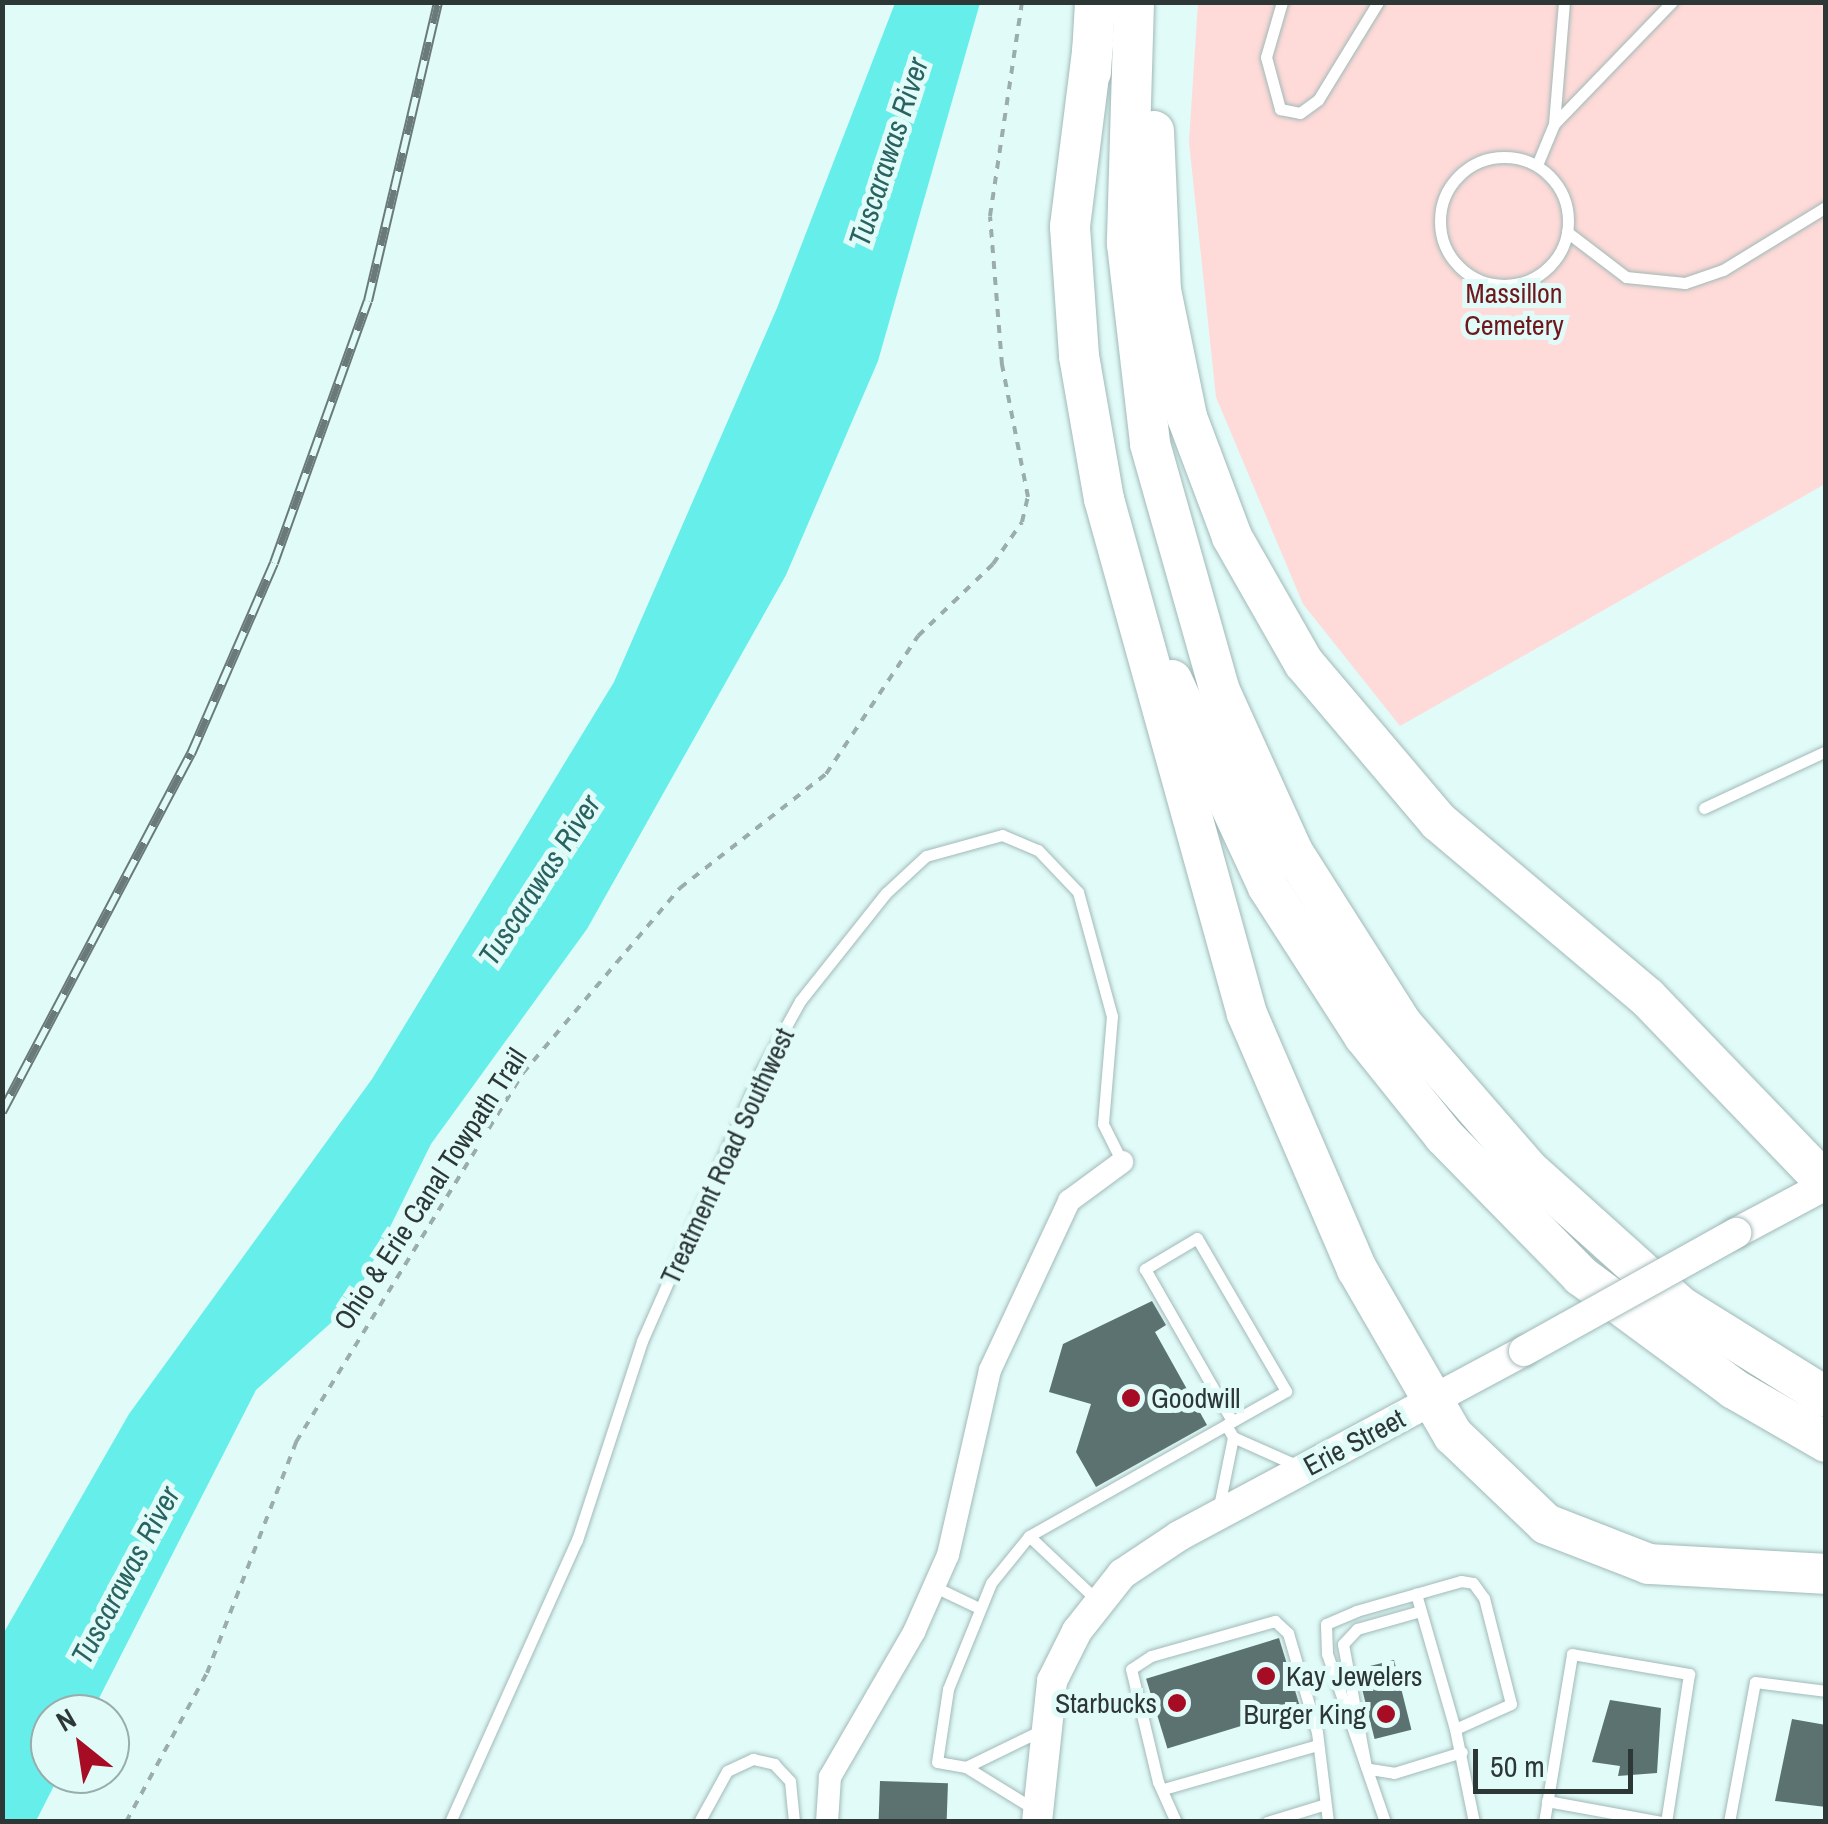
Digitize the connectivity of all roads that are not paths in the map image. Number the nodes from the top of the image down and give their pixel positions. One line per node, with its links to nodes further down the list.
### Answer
1 (1095, 2): 8 (highway)
2 (1134, 2): 17 (highway)
3 (1156, 2): 16 (highway)
4 (1282, 2): 5 (lane)
5 (1378, 2)
6 (1564, 2): 9 (lane)
7 (1672, 2): 9 (lane)
8 (1092, 44): 18 (highway); 21 (highway)
9 (1554, 124): 10 (lane)
10 (1537, 165): 12 (lane); 12 (lane)
11 (1826, 207): 12 (lane)
12 (1568, 232)
13 (1826, 751): 14 (lane)
14 (1704, 808)
15 (1122, 1162): 26 (street, Treatment Road Southwest); 42 (lane, Treatment Road Southwest)
16 (1826, 1184): 18 (street, Erie Street, bridge)
17 (1826, 1397)
18 (1431, 1402): 22 (street, Erie Street); 25 (highway)
19 (1229, 1423): 19 (lane); 20 (lane); 24 (lane)
20 (1233, 1437): 22 (lane); 23 (lane)
21 (1826, 1442)
22 (1302, 1468): 23 (street, Erie Street)
23 (1218, 1514): 28 (street, Erie Street)
24 (1029, 1536): 28 (lane); 29 (lane)
25 (1826, 1574)
26 (935, 1588): 29 (lane); 45 (street, Treatment Road Southwest)
27 (1416, 1594): 30 (lane); 32 (lane); 36 (lane)
28 (1098, 1601): 33 (street, Erie Street)
29 (979, 1608): 37 (lane)
30 (1420, 1611): 32 (lane); 36 (lane)
31 (1826, 1691): 53 (lane)
32 (1455, 1729): 35 (lane)
33 (1042, 1730): 37 (lane); 41 (street, Erie Street)
34 (1314, 1746): 38 (lane); 38 (lane); 40 (lane)
35 (1462, 1752): 36 (lane); 50 (lane)
36 (1366, 1766): 49 (lane)
37 (966, 1767): 41 (lane)
38 (1167, 1788): 46 (lane)
39 (1547, 1800): 51 (lane); 52 (lane); 52 (lane)
40 (1323, 1805): 47 (lane); 48 (lane)
41 (1042, 1810)
42 (450, 1822)
43 (699, 1822): 44 (lane)
44 (794, 1822)
45 (827, 1822)
46 (1176, 1822)
47 (1267, 1822)
48 (1328, 1822)
49 (1385, 1822)
50 (1474, 1822)
51 (1544, 1822)
52 (1664, 1822)
53 (1729, 1822)

